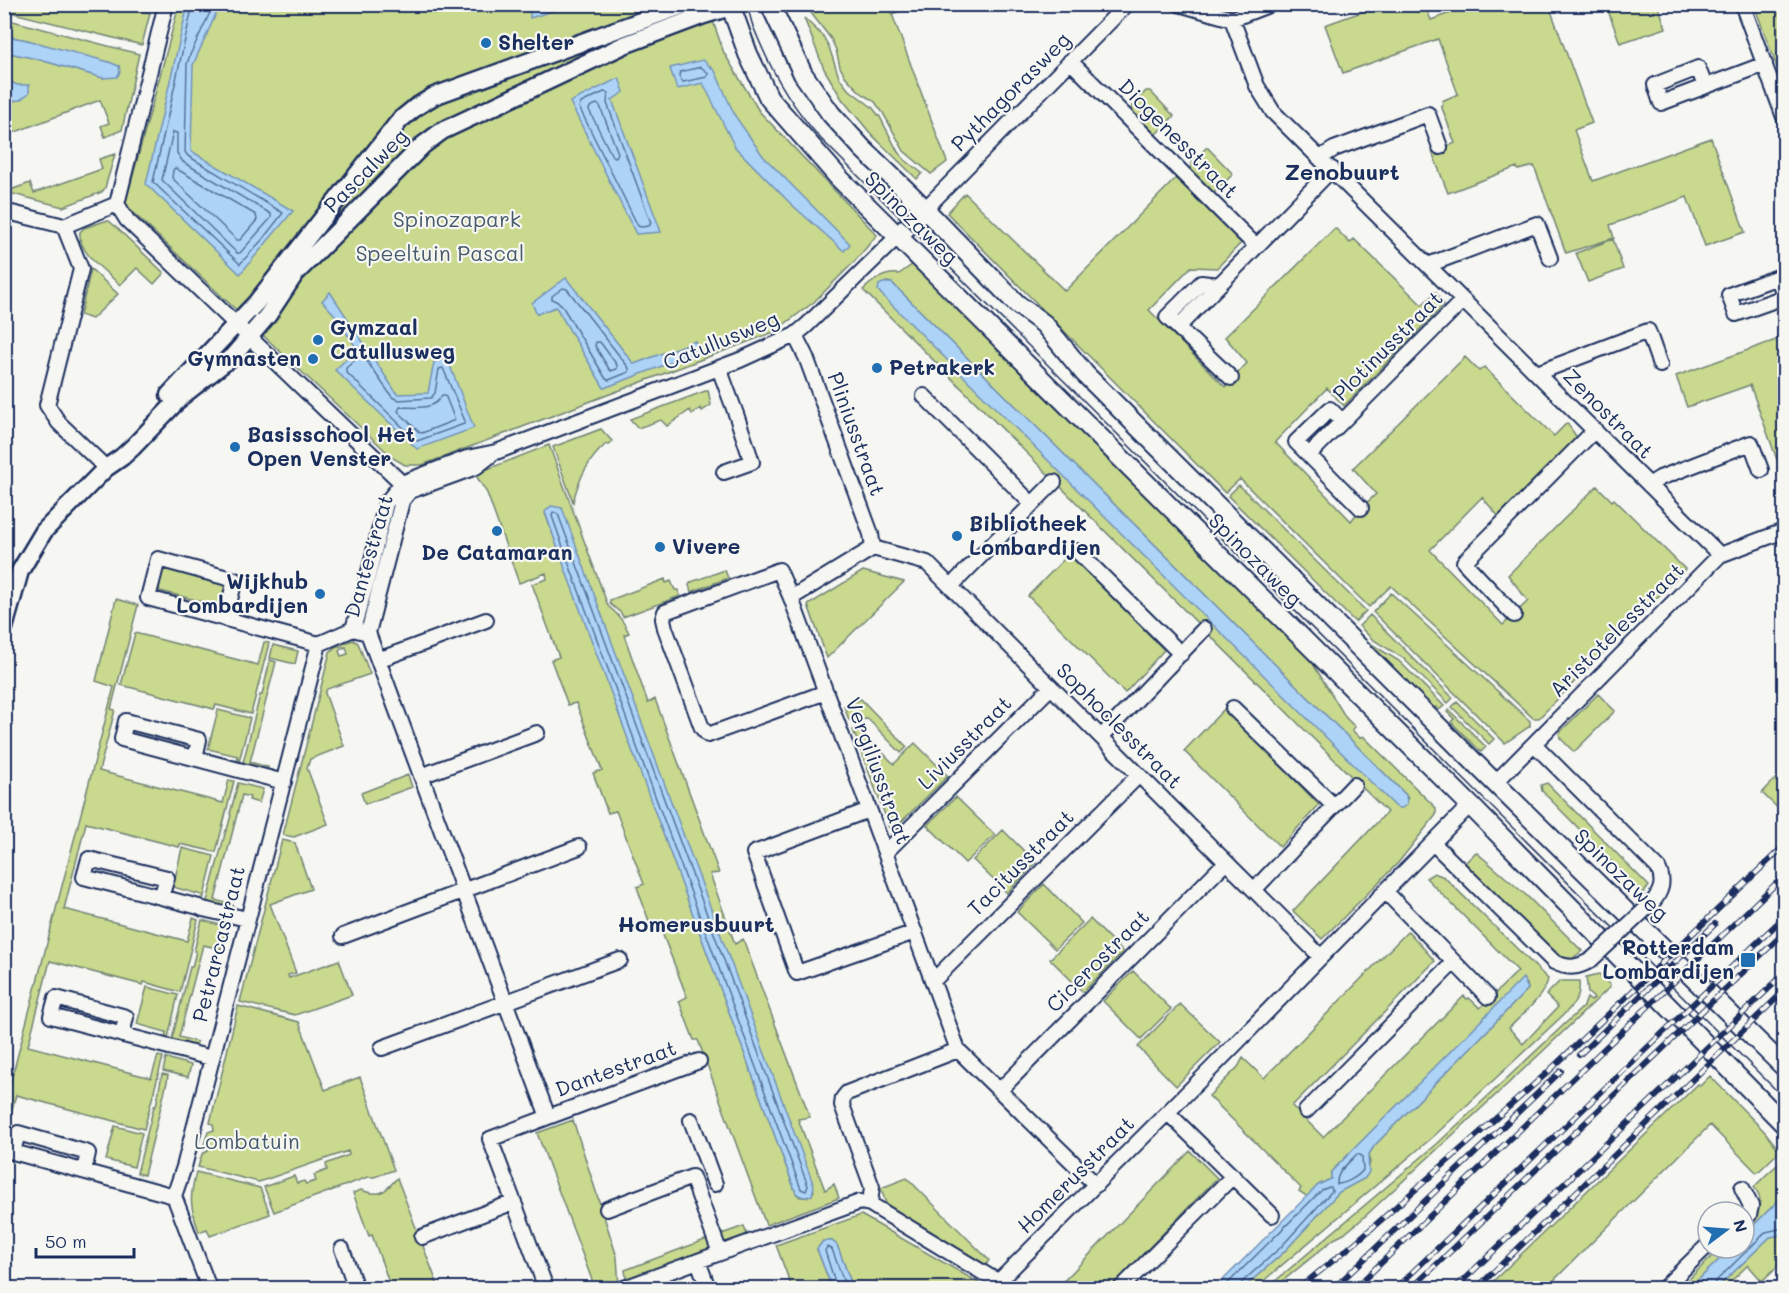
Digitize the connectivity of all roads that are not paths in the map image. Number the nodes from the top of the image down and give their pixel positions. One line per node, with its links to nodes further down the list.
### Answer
1 (166, 4): 17 (street)
2 (687, 4): 26 (street, Pascalweg)
3 (770, 4): 18 (main road, Spinozaweg)
4 (1127, 4): 10 (street, Pythagorasweg)
5 (1179, 4): 9 (street)
6 (1272, 4): 9 (street)
7 (1742, 4): 11 (street)
8 (733, 5): 21 (main road, Spinozaweg); 28 (street, Pascalweg)
9 (1232, 19): 15 (street, Zenostraat)
10 (1070, 61): 18 (street, Pythagorasweg); 22 (street, Diogenesstraat)
11 (1765, 64): 12 (street); 13 (street)
12 (1705, 86)
13 (1785, 117)
14 (1440, 147): 15 (street)
15 (1320, 158): 16 (street, Zenostraat)
16 (1332, 169): 22 (street); 24 (street, Zenostraat)
17 (117, 204): 20 (street); 26 (street)
18 (925, 209): 21 (main road, Catullusweg); 69 (main road, Spinozaweg)
19 (4, 211): 20 (street)
20 (64, 226): 35 (street)
21 (897, 237): 27 (street, Catullusweg); 71 (main road, Spinozaweg)
22 (1256, 246): 32 (street)
23 (1550, 258): 24 (street)
24 (1428, 265): 25 (street, Zenostraat)
25 (1463, 300): 31 (street, Zenostraat); 42 (street, Plotinusstraat)
26 (236, 324): 28 (street); 35 (street, Pascalweg)
27 (795, 335): 30 (street, Catullusweg); 44 (street, Pliniusstraat)
28 (254, 342): 35 (street, Pascalweg); 40 (street)
29 (1660, 365): 31 (street, Zenostraat)
30 (719, 368): 37 (street); 40 (street, Catullusweg)
31 (1537, 373): 34 (street, Zenostraat)
32 (1231, 378)
33 (924, 396): 41 (street)
34 (1595, 430): 39 (street, Zenostraat); 49 (street)
35 (106, 468): 52 (street, Pascalweg)
36 (1761, 470): 39 (street, Zenostraat)
37 (724, 472)
38 (1054, 482): 41 (street)
39 (1649, 485): 46 (street, Zenostraat)
40 (406, 487): 53 (street, Dantestraat); 55 (street, Dantestraat)
41 (1032, 504): 47 (street)
42 (1361, 508)
43 (1785, 531): 46 (street, Aristotelesstraat)
44 (873, 548): 47 (street, Sophoclesstraat); 48 (street)
45 (1077, 551): 57 (street)
46 (1720, 555): 64 (street, Aristotelesstraat)
47 (951, 586): 59 (street, Sophoclesstraat)
48 (791, 598): 60 (street, Vergiliusstraat); 60 (street, Vergiliusstraat)
49 (1514, 615)
50 (225, 618): 50 (street); 56 (street)
51 (486, 620): 58 (street)
52 (4, 628)
53 (353, 629): 55 (street, Dantestraat); 56 (street)
54 (1204, 629): 57 (street)
55 (368, 633): 58 (street, Dantestraat)
56 (319, 644): 68 (street, Petrarcastraat)
57 (1181, 654): 63 (street)
58 (378, 660): 67 (street, Dantestraat)
59 (1050, 688): 63 (street, Sophoclesstraat); 76 (street, Liviusstraat)
60 (826, 692): 73 (street, Vergiliusstraat)
61 (1233, 708): 72 (street)
62 (537, 733): 67 (street)
63 (1101, 737): 66 (street, Sophoclesstraat)
64 (1534, 744): 69 (street, Aristotelesstraat); 74 (street, bridge)
65 (195, 758): 65 (street); 68 (street)
66 (1139, 775): 77 (street, Sophoclesstraat); 88 (street, Tacitusstraat)
67 (421, 776): 79 (street, Dantestraat)
68 (284, 782): 82 (street, Petrarcastraat)
69 (1495, 783): 96 (main road, Spinozaweg)
70 (1354, 785): 72 (street)
71 (1470, 805): 74 (street, Homerusstraat); 102 (main road, Spinozaweg)
72 (1334, 806): 78 (street)
73 (869, 810): 76 (street, Vergiliusstraat); 83 (street)
74 (1434, 844): 80 (street, Homerusstraat)
75 (579, 848): 79 (street)
76 (885, 853): 83 (street, Vergiliusstraat)
77 (1226, 862): 78 (street, Sophoclesstraat); 97 (street, Cicerostraat)
78 (1254, 890): 85 (street, Sophoclesstraat)
79 (464, 891): 84 (street); 90 (street, Dantestraat)
80 (1385, 891): 85 (street, Homerusstraat); 87 (street)
81 (161, 897): 81 (street); 82 (street)
82 (247, 919): 94 (street, Petrarcastraat)
83 (915, 932): 88 (street, Vergiliusstraat)
84 (343, 936)
85 (1321, 957): 99 (street, Homerusstraat)
86 (620, 960): 90 (street)
87 (1454, 962): 89 (street); 98 (street)
88 (933, 981): 93 (street, Vergiliusstraat)
89 (1488, 997)
90 (506, 1003): 92 (street); 100 (street, Dantestraat)
91 (122, 1035): 91 (street); 94 (street)
92 (382, 1048)
93 (958, 1050): 97 (street, Vergiliusstraat); 111 (street)
94 (211, 1058): 107 (street, Petrarcastraat)
95 (699, 1061): 100 (street, Dantestraat)
96 (1785, 1067)
97 (1000, 1090): 106 (street, Vergiliusstraat)
98 (1305, 1111)
99 (1168, 1113): 104 (street); 106 (street, Homerusstraat)
100 (548, 1117): 110 (street, Dantestraat)
101 (691, 1120): 105 (street)
102 (1785, 1124)
103 (84, 1171): 103 (street); 107 (street)
104 (1233, 1176): 113 (street); 125 (street)
105 (692, 1177): 112 (street); 116 (street)
106 (1096, 1185): 111 (street, Homerusstraat)
107 (174, 1196): 120 (street)
108 (1741, 1200): 109 (street)
109 (1746, 1200)
110 (514, 1202): 114 (street); 122 (street, Dantestraat)
111 (870, 1204): 116 (street)
112 (607, 1209)
113 (1272, 1215)
114 (422, 1237)
115 (342, 1249): 121 (street)
116 (720, 1253): 119 (street)
117 (1696, 1257): 126 (street)
118 (1704, 1260): 127 (street)
119 (698, 1261): 123 (street); 124 (street)
120 (208, 1288)
121 (356, 1288)
122 (546, 1288)
123 (624, 1288)
124 (708, 1288)
125 (1121, 1288)
126 (1664, 1288)
127 (1675, 1288)

